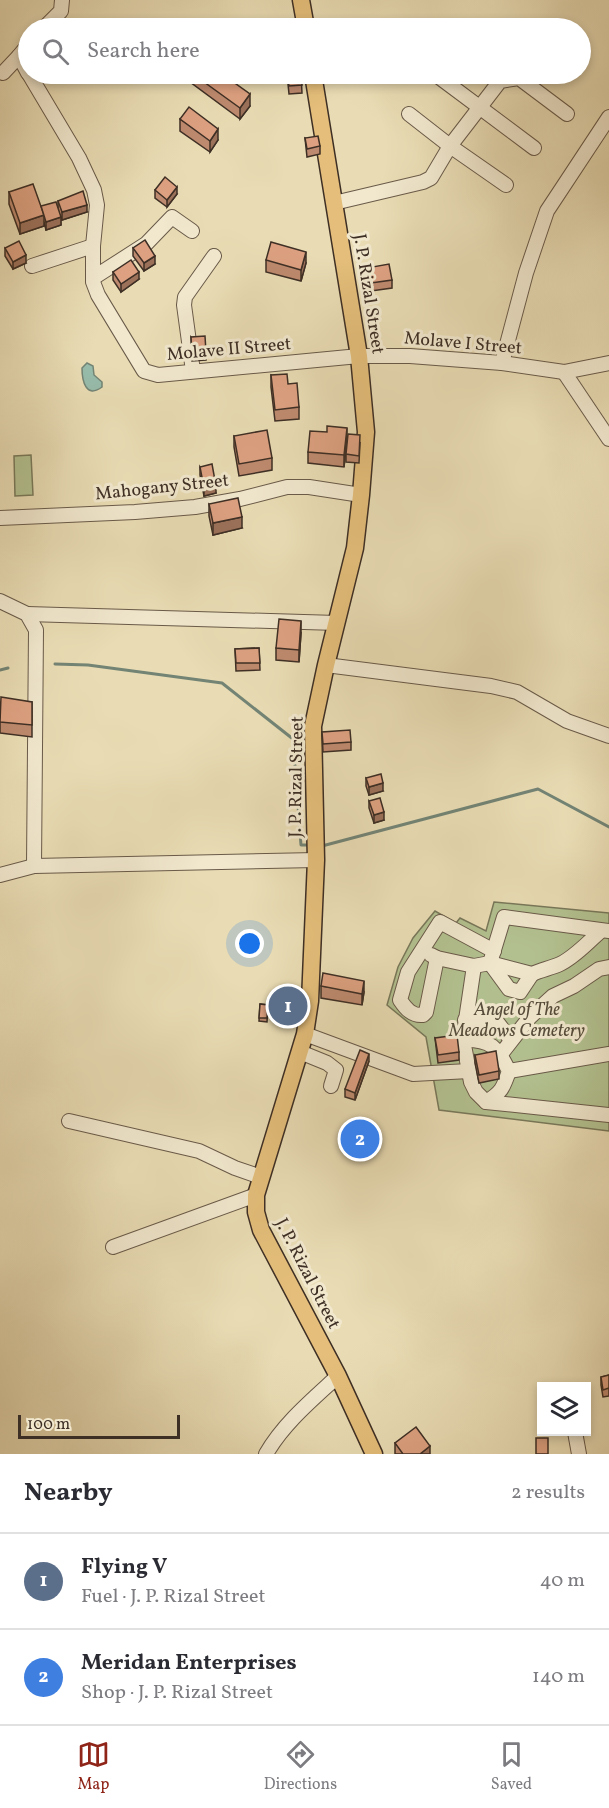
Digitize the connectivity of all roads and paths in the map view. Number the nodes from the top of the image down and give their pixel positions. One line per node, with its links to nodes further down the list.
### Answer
1 (62, 0): 3 (street)
2 (301, 0): 4 (main road)
3 (54, 18)
4 (304, 18)
5 (18, 57): 6 (street)
6 (3, 73)
7 (35, 84): 21 (street, Molave II Street)
8 (315, 84): 19 (main road, J. P. Rizal Street)
9 (448, 84): 12 (street)
10 (498, 84): 12 (street)
11 (527, 84): 14 (street)
12 (480, 108): 16 (street); 17 (street)
13 (409, 114): 16 (street)
14 (567, 114)
15 (609, 117): 26 (street)
16 (450, 147): 18 (street); 19 (street)
17 (534, 148)
18 (506, 185)
19 (334, 203): 25 (main road, J. P. Rizal Street)
20 (192, 231): 24 (street)
21 (93, 246): 23 (street); 24 (street, Molave II Street)
22 (214, 256): 28 (street)
23 (32, 266)
24 (93, 278): 28 (street, Molave II Street)
25 (359, 356): 26 (street, Molave I Street); 28 (street, Molave II Street); 31 (main road, J. P. Rizal Street)
26 (502, 363): 29 (street, Molave I Street)
27 (609, 363): 29 (street, Molave I Street)
28 (193, 371)
29 (564, 372): 30 (street)
30 (609, 439)
31 (361, 495): 32 (street, Mahogany Street); 35 (main road, J. P. Rizal Street)
32 (0, 518)
33 (0, 601): 34 (street)
34 (27, 614): 35 (street); 39 (street)
35 (337, 623): 36 (main road, J. P. Rizal Street)
36 (326, 665): 37 (street); 38 (main road, J. P. Rizal Street)
37 (609, 736)
38 (316, 861): 39 (street); 49 (main road, J. P. Rizal Street)
39 (34, 866): 40 (street)
40 (0, 875)
41 (605, 931): 43 (street); 47 (street)
42 (422, 949): 43 (street); 44 (street); 44 (street)
43 (492, 957): 45 (street); 47 (street); 47 (street)
44 (437, 958): 45 (street)
45 (474, 966): 48 (street)
46 (609, 967): 51 (street)
47 (532, 974)
48 (465, 1020): 50 (street); 51 (street)
49 (305, 1034): 52 (main road, J. P. Rizal Street); 55 (street)
50 (463, 1040): 53 (street); 55 (street)
51 (511, 1040): 53 (street)
52 (300, 1052): 57 (street); 61 (main road, J. P. Rizal Street)
53 (501, 1054): 56 (street)
54 (609, 1054): 56 (street)
55 (469, 1071): 58 (street)
56 (509, 1071): 58 (street)
57 (331, 1086)
58 (486, 1102): 59 (street)
59 (609, 1115)
60 (69, 1121): 61 (street)
61 (261, 1177): 62 (main road, J. P. Rizal Street)
62 (256, 1196): 63 (street); 64 (main road, J. P. Rizal Street)
63 (114, 1246)
64 (338, 1376): 66 (street); 67 (main road, J. P. Rizal Street)
65 (576, 1436): 68 (street)
66 (266, 1454)
67 (374, 1454)
68 (579, 1454)

